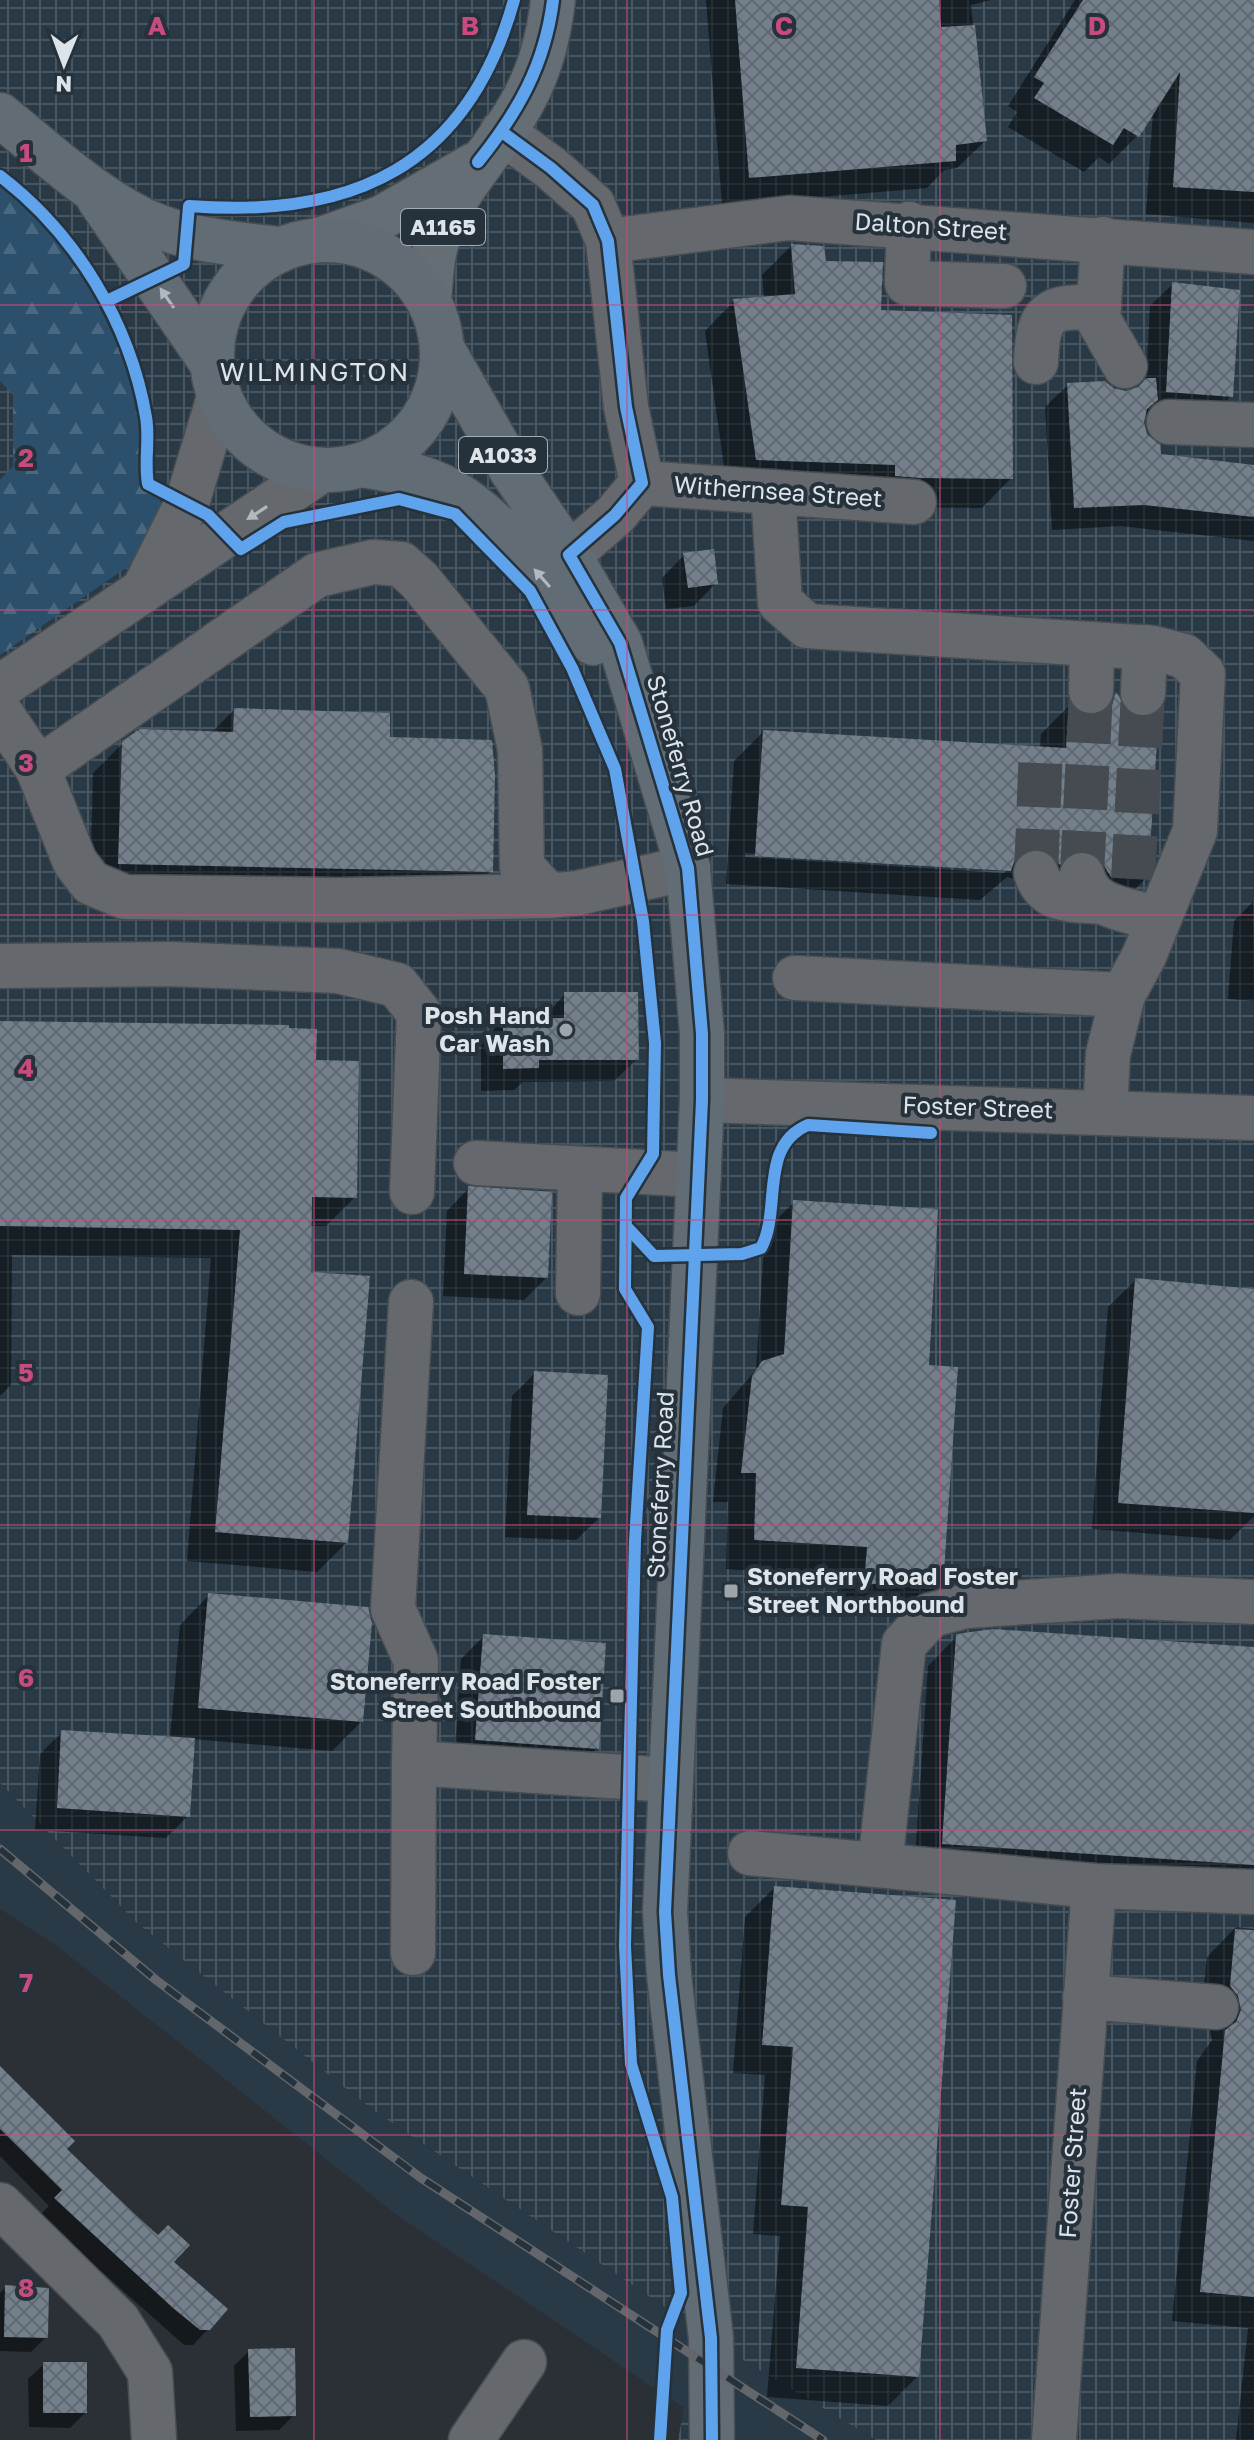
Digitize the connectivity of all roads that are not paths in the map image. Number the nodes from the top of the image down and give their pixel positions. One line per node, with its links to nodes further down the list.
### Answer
1 (553, 0): 3 (main road, A1165)
2 (0, 115): 4 (highway)
3 (490, 147): 6 (main road, A1165); 8 (street); 12 (main road, A1165)
4 (90, 187): 9 (highway); 17 (highway, one-way to 4)
5 (909, 224): 7 (street, Dalton Street); 8 (street, Dalton Street); 11 (street)
6 (322, 239): 9 (highway); 12 (highway)
7 (1103, 239): 10 (street, Dalton Street); 13 (street)
8 (608, 241): 21 (street)
9 (280, 249): 17 (highway)
10 (1254, 252)
11 (1004, 286)
12 (429, 299): 14 (highway)
13 (1099, 307): 15 (street); 16 (street)
14 (443, 350): 20 (highway); 24 (highway, Stoneferry Road / A1033)
15 (1036, 362)
16 (1125, 366)
17 (215, 380): 20 (highway); 25 (street)
18 (1169, 422): 19 (street)
19 (1254, 425)
20 (342, 468): 25 (street, one-way to 25); 32 (highway, Stoneferry Road / A1033, one-way to 20)
21 (642, 483): 22 (street, Withernsea Street); 24 (street)
22 (773, 492): 23 (street, Withernsea Street); 26 (street)
23 (914, 502)
24 (569, 555): 32 (highway, Stoneferry Road / A1033)
25 (142, 595): 28 (street)
26 (1092, 644): 27 (street); 29 (street)
27 (1145, 647): 30 (street); 37 (street)
28 (0, 687)
29 (1091, 691)
30 (1143, 693)
31 (0, 712): 33 (street)
32 (648, 734): 34 (highway, Stoneferry Road / A1033)
33 (38, 769): 36 (street); 36 (street)
34 (688, 868): 36 (street); 41 (highway, Stoneferry Road / A1033)
35 (1036, 873): 37 (street)
36 (549, 896)
37 (1122, 899): 40 (street)
38 (0, 966): 47 (street)
39 (795, 978): 40 (street)
40 (1123, 995): 42 (street)
41 (702, 1100): 42 (street, Foster Street); 46 (highway, Stoneferry Road / A1033)
42 (1105, 1113): 43 (street, Foster Street)
43 (1254, 1118)
44 (476, 1163): 45 (street)
45 (580, 1170): 46 (street); 48 (street)
46 (699, 1175): 52 (highway, Stoneferry Road / A1033)
47 (412, 1192)
48 (578, 1293)
49 (411, 1302): 51 (street)
50 (1254, 1602): 54 (street)
51 (414, 1763): 52 (street); 57 (street)
52 (670, 1780): 64 (highway, Stoneferry Road / A1033)
53 (750, 1853): 54 (street)
54 (880, 1865): 55 (street)
55 (1094, 1886): 56 (street); 58 (street, Foster Street)
56 (1254, 1892)
57 (413, 1953)
58 (1085, 1997): 59 (street); 65 (street, Foster Street)
59 (1216, 2007)
60 (0, 2205): 62 (street)
61 (524, 2362): 63 (street)
62 (154, 2440)
63 (471, 2440)
64 (712, 2440)
65 (1054, 2440)

